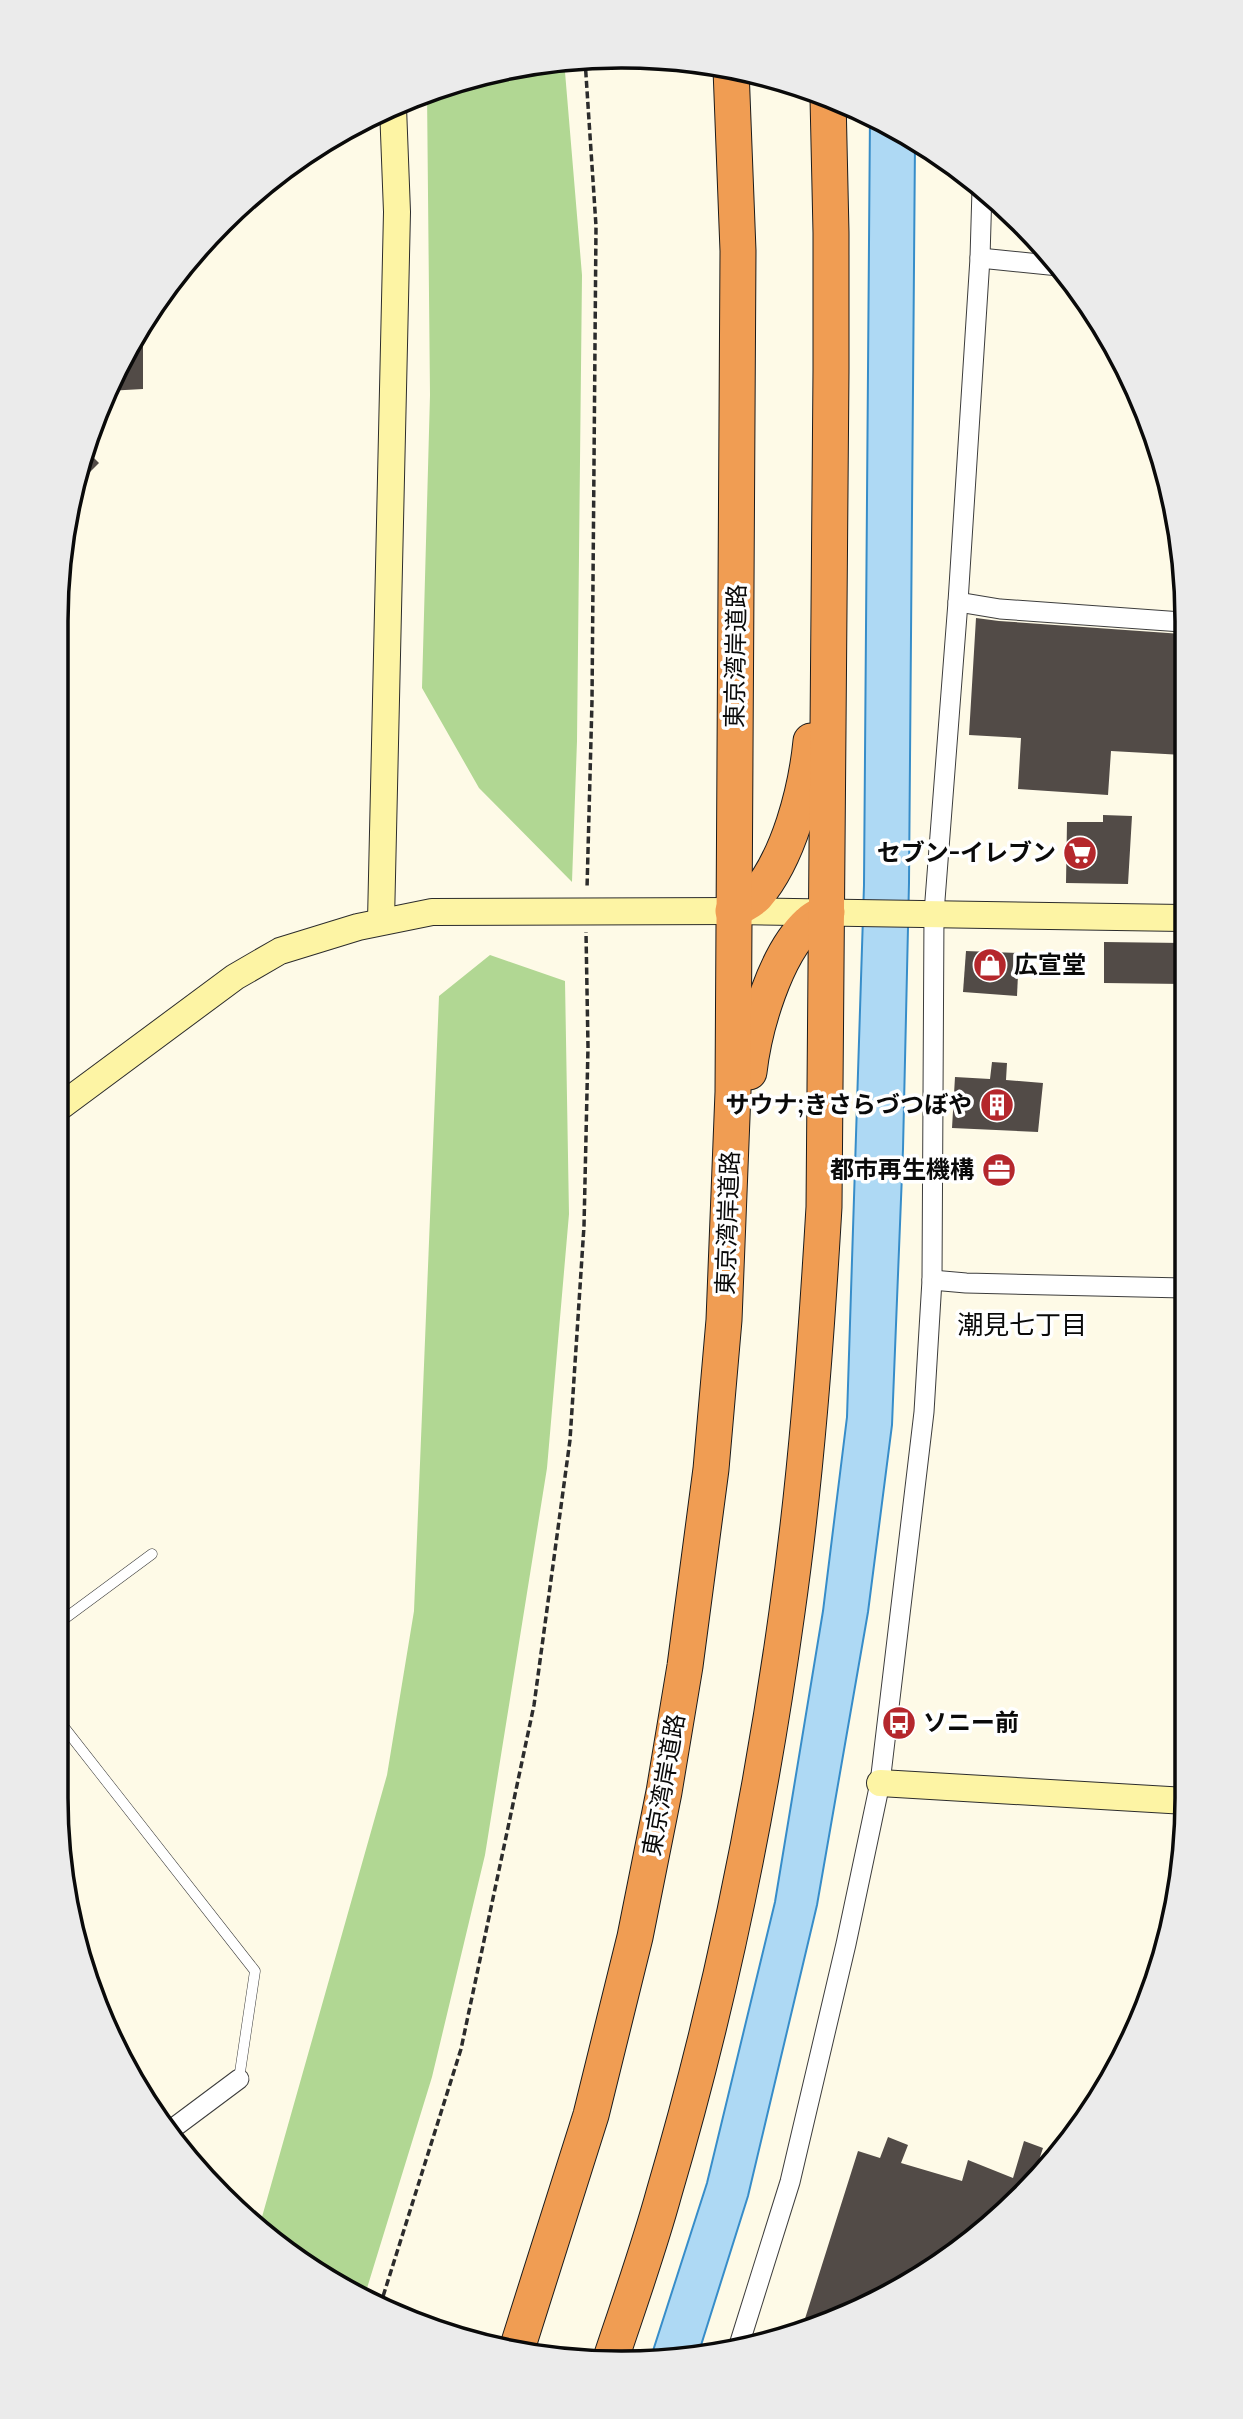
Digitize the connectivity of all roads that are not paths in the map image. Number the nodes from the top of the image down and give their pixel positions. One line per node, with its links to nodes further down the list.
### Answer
1 (732, 80): 10 (highway, 東京湾岸道路)
2 (828, 108): 7 (highway)
3 (393, 118): 14 (street)
4 (982, 202): 5 (street)
5 (980, 258): 6 (street); 8 (street)
6 (1043, 264)
7 (829, 567): 10 (highway); 11 (highway)
8 (958, 602): 9 (street); 12 (street)
9 (1175, 622)
10 (733, 911): 11 (street); 14 (street); 16 (highway, 東京湾岸道路)
11 (827, 912): 12 (street); 16 (highway); 28 (highway)
12 (934, 913): 13 (street); 17 (street)
13 (1175, 918)
14 (382, 921): 15 (street)
15 (68, 1101)
16 (728, 1250): 27 (highway, 東京湾岸道路)
17 (932, 1280): 18 (street); 22 (street)
18 (1175, 1288)
19 (152, 1554): 20 (lane)
20 (68, 1616)
21 (68, 1732): 24 (lane)
22 (880, 1783): 23 (street); 26 (street)
23 (1175, 1800)
24 (239, 2079): 25 (street)
25 (177, 2126)
26 (741, 2337)
27 (519, 2341)
28 (614, 2351)

